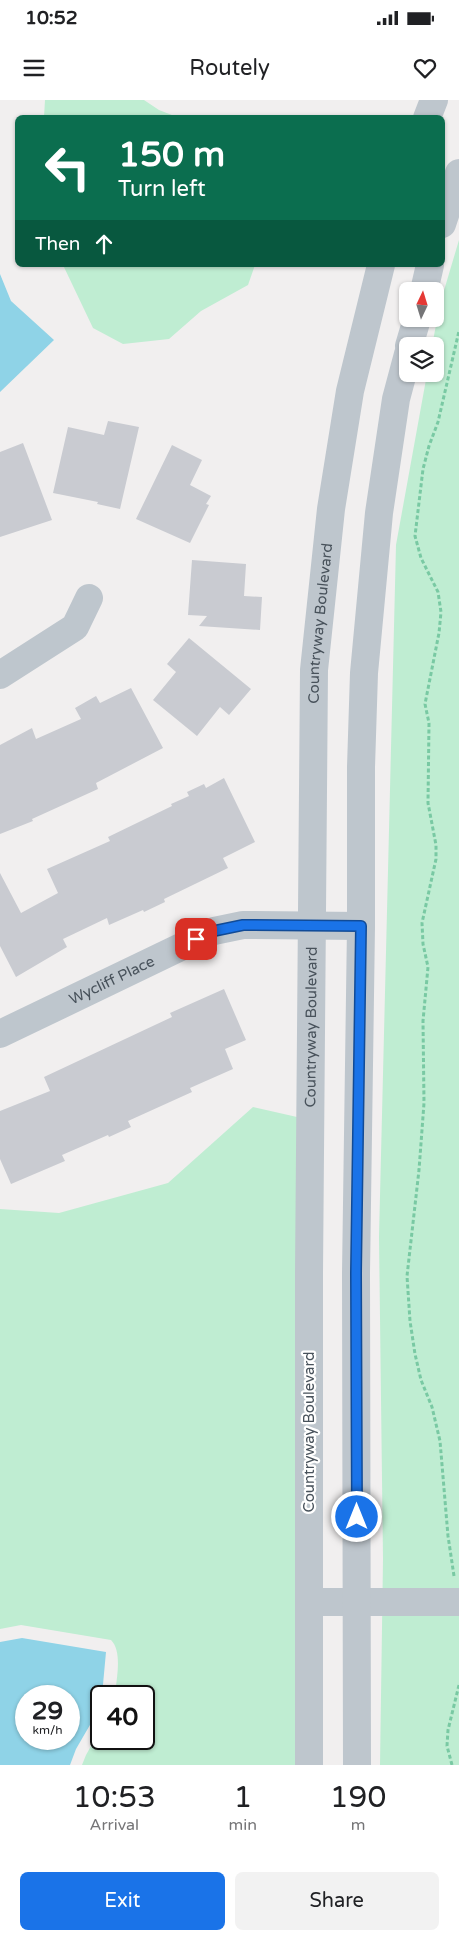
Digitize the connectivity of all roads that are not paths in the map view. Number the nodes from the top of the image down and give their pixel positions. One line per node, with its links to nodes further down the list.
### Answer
1 (434, 100): 2 (street)
2 (428, 115)
3 (459, 173): 4 (street)
4 (445, 215)
5 (381, 267): 11 (street, Countryway Boulevard)
6 (430, 267): 7 (street)
7 (426, 282)
8 (401, 382): 12 (street)
9 (89, 598): 10 (street)
10 (0, 675)
11 (312, 926): 12 (street, Wycliff Place); 13 (street, Wycliff Place); 15 (street, Countryway Boulevard)
12 (361, 926): 16 (street)
13 (0, 1034)
14 (457, 1590): 16 (street)
15 (310, 1602): 16 (street); 17 (street, Countryway Boulevard)
16 (358, 1603): 18 (street)
17 (309, 1765)
18 (357, 1765)

